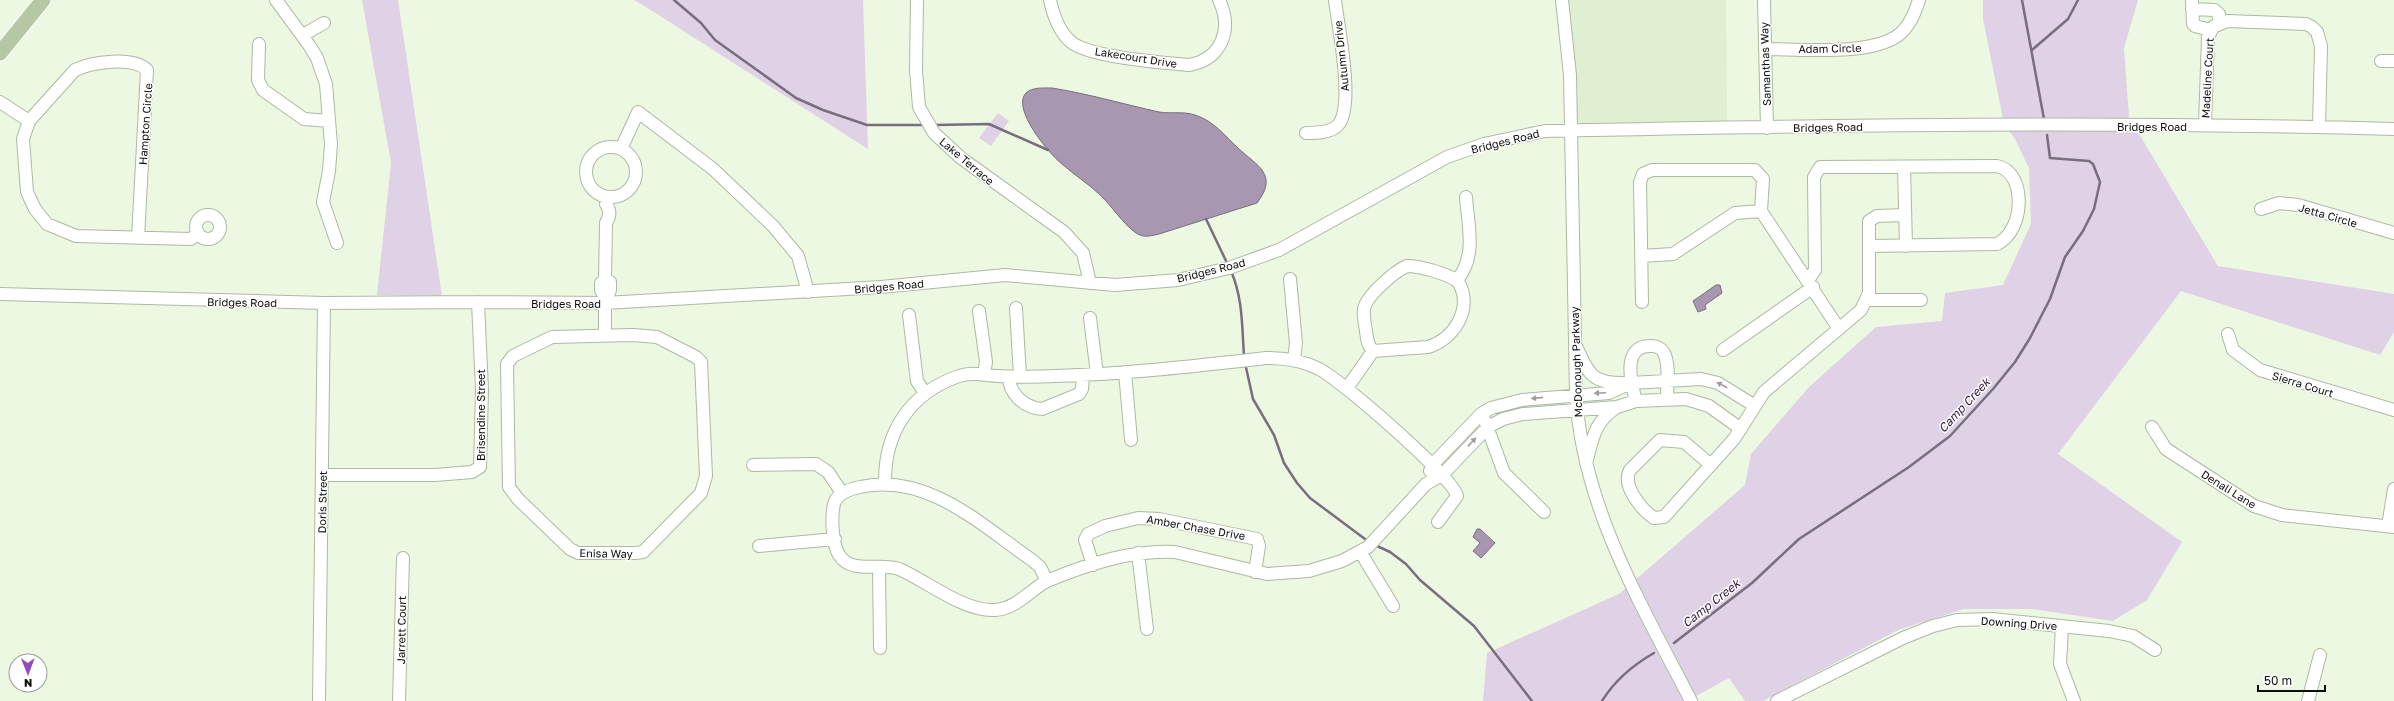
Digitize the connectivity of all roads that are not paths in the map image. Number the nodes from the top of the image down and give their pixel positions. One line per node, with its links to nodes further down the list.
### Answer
1 (43, 0): 16 (main road)
2 (276, 0): 13 (street)
3 (917, 0): 44 (street, Lake Terrace)
4 (1050, 0): 5 (street, Lakecourt Drive)
5 (1219, 0)
6 (1335, 0): 27 (street, Autumn Drive)
7 (1562, 0): 26 (street, McDonough Parkway)
8 (1764, 0): 15 (street, Samanthas Way)
9 (1919, 0): 15 (street, Adam Circle)
10 (2192, 5): 12 (street, Madeline Court); 12 (street, Madeline Court)
11 (324, 23): 13 (street)
12 (2214, 27): 22 (street, Madeline Court); 23 (street, Madeline Court)
13 (302, 36): 21 (street)
14 (259, 44): 21 (street)
15 (1765, 49): 24 (street, Samanthas Way)
16 (0, 53)
17 (2381, 61): 18 (street)
18 (2394, 61)
19 (0, 102): 20 (street)
20 (29, 121): 37 (street, Hampton Circle); 37 (street, Hampton Circle)
21 (329, 122): 38 (street)
22 (2205, 125): 23 (street, Bridges Road); 24 (street, Bridges Road)
23 (2319, 127): 25 (street, Bridges Road)
24 (1767, 128): 26 (street, Bridges Road)
25 (2394, 129)
26 (1571, 131): 44 (street, Bridges Road); 61 (street, McDonough Parkway)
27 (1306, 133)
28 (621, 149): 31 (street); 31 (street); 46 (street)
29 (1904, 167): 34 (street); 40 (street); 45 (street)
30 (1466, 197): 43 (street)
31 (606, 201): 48 (street)
32 (2261, 209): 36 (street, Jetta Circle)
33 (1761, 211): 41 (street); 41 (street); 45 (street)
34 (1905, 215): 39 (street); 40 (street)
35 (198, 233): 37 (street, Hampton Circle)
36 (2394, 233)
37 (138, 238)
38 (337, 243)
39 (1869, 246): 40 (street); 49 (street)
40 (1906, 246)
41 (1641, 256): 52 (street)
42 (1290, 278): 64 (street)
43 (1457, 280): 63 (street); 63 (street)
44 (1090, 283): 46 (street, Bridges Road)
45 (1811, 284): 58 (street); 62 (street)
46 (808, 292): 48 (street, Bridges Road)
47 (0, 294): 53 (street, Bridges Road)
48 (605, 300): 51 (street, Bridges Road); 60 (street)
49 (1867, 300): 50 (street); 58 (street)
50 (1921, 300)
51 (478, 302): 53 (street, Bridges Road); 90 (street, Brisendine Street)
52 (1642, 302)
53 (324, 303): 90 (street, Doris Street)
54 (1016, 308): 69 (street)
55 (979, 311): 66 (street)
56 (909, 314): 73 (street)
57 (1090, 318): 67 (street)
58 (1839, 329): 77 (street)
59 (2228, 334): 80 (street, Sierra Court)
60 (605, 335): 60 (street, Enisa Way)
61 (1575, 343): 71 (street); 74 (street, McDonough Parkway)
62 (1723, 350)
63 (1373, 351): 72 (street)
64 (1294, 360): 65 (street); 72 (street)
65 (1124, 372): 67 (street); 85 (street)
66 (984, 374): 69 (street); 73 (street)
67 (1097, 374): 68 (street)
68 (1082, 375): 69 (street); 69 (street)
69 (1015, 377)
70 (1667, 381): 71 (street); 71 (street); 75 (street); 77 (street, one-way to 70)
71 (1631, 383): 74 (street, one-way to 74); 76 (street)
72 (1347, 388): 86 (street)
73 (925, 393): 92 (street)
74 (1576, 394): 79 (street, McDonough Parkway); 81 (street, one-way to 81)
75 (1667, 399): 76 (street); 84 (street)
76 (1636, 402): 78 (street)
77 (1755, 406): 84 (street)
78 (1617, 407): 79 (street); 87 (street)
79 (1576, 409): 82 (street); 87 (street, McDonough Parkway)
80 (2394, 410)
81 (1481, 414): 82 (street); 86 (street)
82 (1488, 427): 91 (street, one-way to 82); 96 (street)
83 (2152, 427): 98 (street, Denali Lane)
84 (1741, 429): 89 (street)
85 (1131, 440)
86 (1433, 464): 91 (street); 93 (street)
87 (1586, 464): 116 (street, McDonough Parkway)
88 (753, 465): 95 (street)
89 (1711, 465): 89 (street)
90 (323, 475): 114 (street, Doris Street)
91 (1442, 475): 93 (street); 97 (street)
92 (885, 484): 95 (street); 107 (street)
93 (1426, 484): 101 (street)
94 (2394, 489): 98 (street)
95 (842, 493): 99 (street)
96 (1544, 512)
97 (1438, 522)
98 (2391, 526)
99 (835, 539): 100 (street); 105 (street)
100 (759, 546)
101 (1361, 553): 106 (street); 108 (street)
102 (1138, 554): 104 (street); 106 (street); 110 (street)
103 (403, 558): 115 (street, Jarrett Court)
104 (1093, 565): 106 (street, Amber Chase Drive); 107 (street)
105 (879, 567): 107 (street); 111 (street)
106 (1254, 572)
107 (1047, 581)
108 (1393, 606)
109 (2062, 626): 112 (street, Downing Drive); 117 (street, Downing Drive); 118 (street)
110 (1147, 629)
111 (880, 648)
112 (2155, 650)
113 (2320, 655): 119 (street)
114 (319, 701)
115 (400, 701)
116 (1691, 701)
117 (1777, 701)
118 (2074, 701)
119 (2308, 701)

